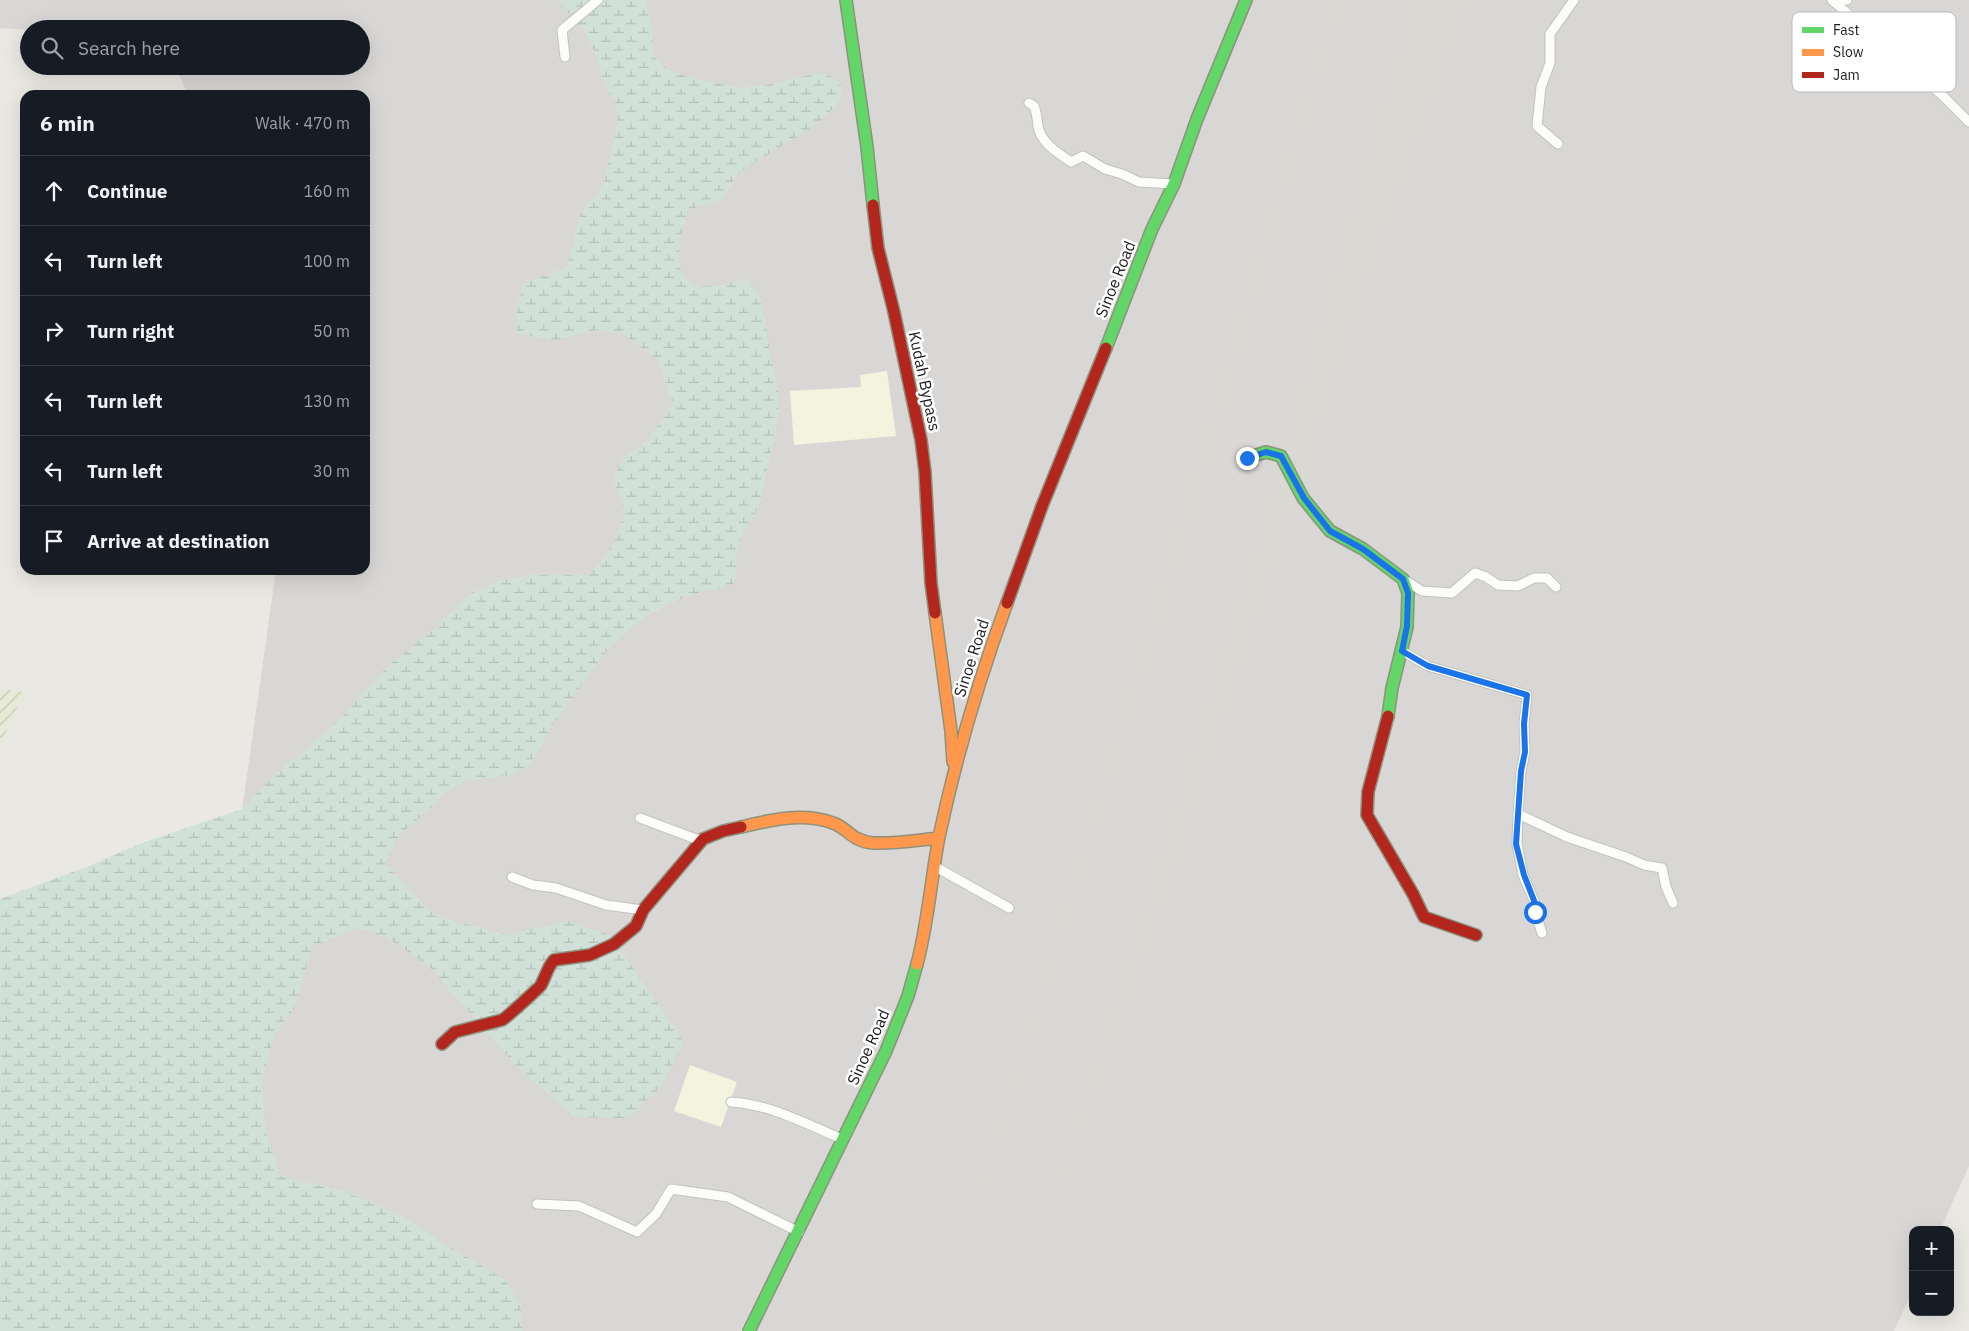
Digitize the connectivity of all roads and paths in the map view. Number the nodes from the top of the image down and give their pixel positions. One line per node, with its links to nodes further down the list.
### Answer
1 (598, 0): 9 (street)
2 (846, 0): 19 (main road, Kudah Bypass)
3 (1246, 0): 14 (main road, Sinoe Road)
4 (1574, 0): 13 (street)
5 (1832, 0): 8 (street)
6 (1842, 0): 7 (street)
7 (1847, 0)
8 (1846, 12)
9 (565, 57)
10 (1939, 92): 12 (street)
11 (1029, 103): 14 (street)
12 (1969, 122)
13 (1558, 144)
14 (1174, 184): 19 (main road, Sinoe Road)
15 (1247, 458): 16 (main road)
16 (1403, 579): 17 (street); 18 (main road)
17 (1556, 587)
18 (1402, 651): 20 (street); 30 (main road)
19 (954, 770): 22 (main road, Sinoe Road)
20 (1518, 814): 26 (street); 29 (street)
21 (640, 818): 23 (street)
22 (939, 838): 23 (main road); 24 (main road, Sinoe Road)
23 (703, 839): 28 (main road)
24 (934, 866): 27 (street); 33 (main road, Sinoe Road)
25 (512, 876): 28 (street)
26 (1673, 903)
27 (1009, 908)
28 (643, 910): 31 (main road)
29 (1542, 933)
30 (1476, 936)
31 (442, 1044)
32 (732, 1102): 33 (street)
33 (842, 1140): 35 (main road, Sinoe Road)
34 (537, 1204): 35 (street)
35 (799, 1232): 36 (main road, Sinoe Road)
36 (749, 1331)

